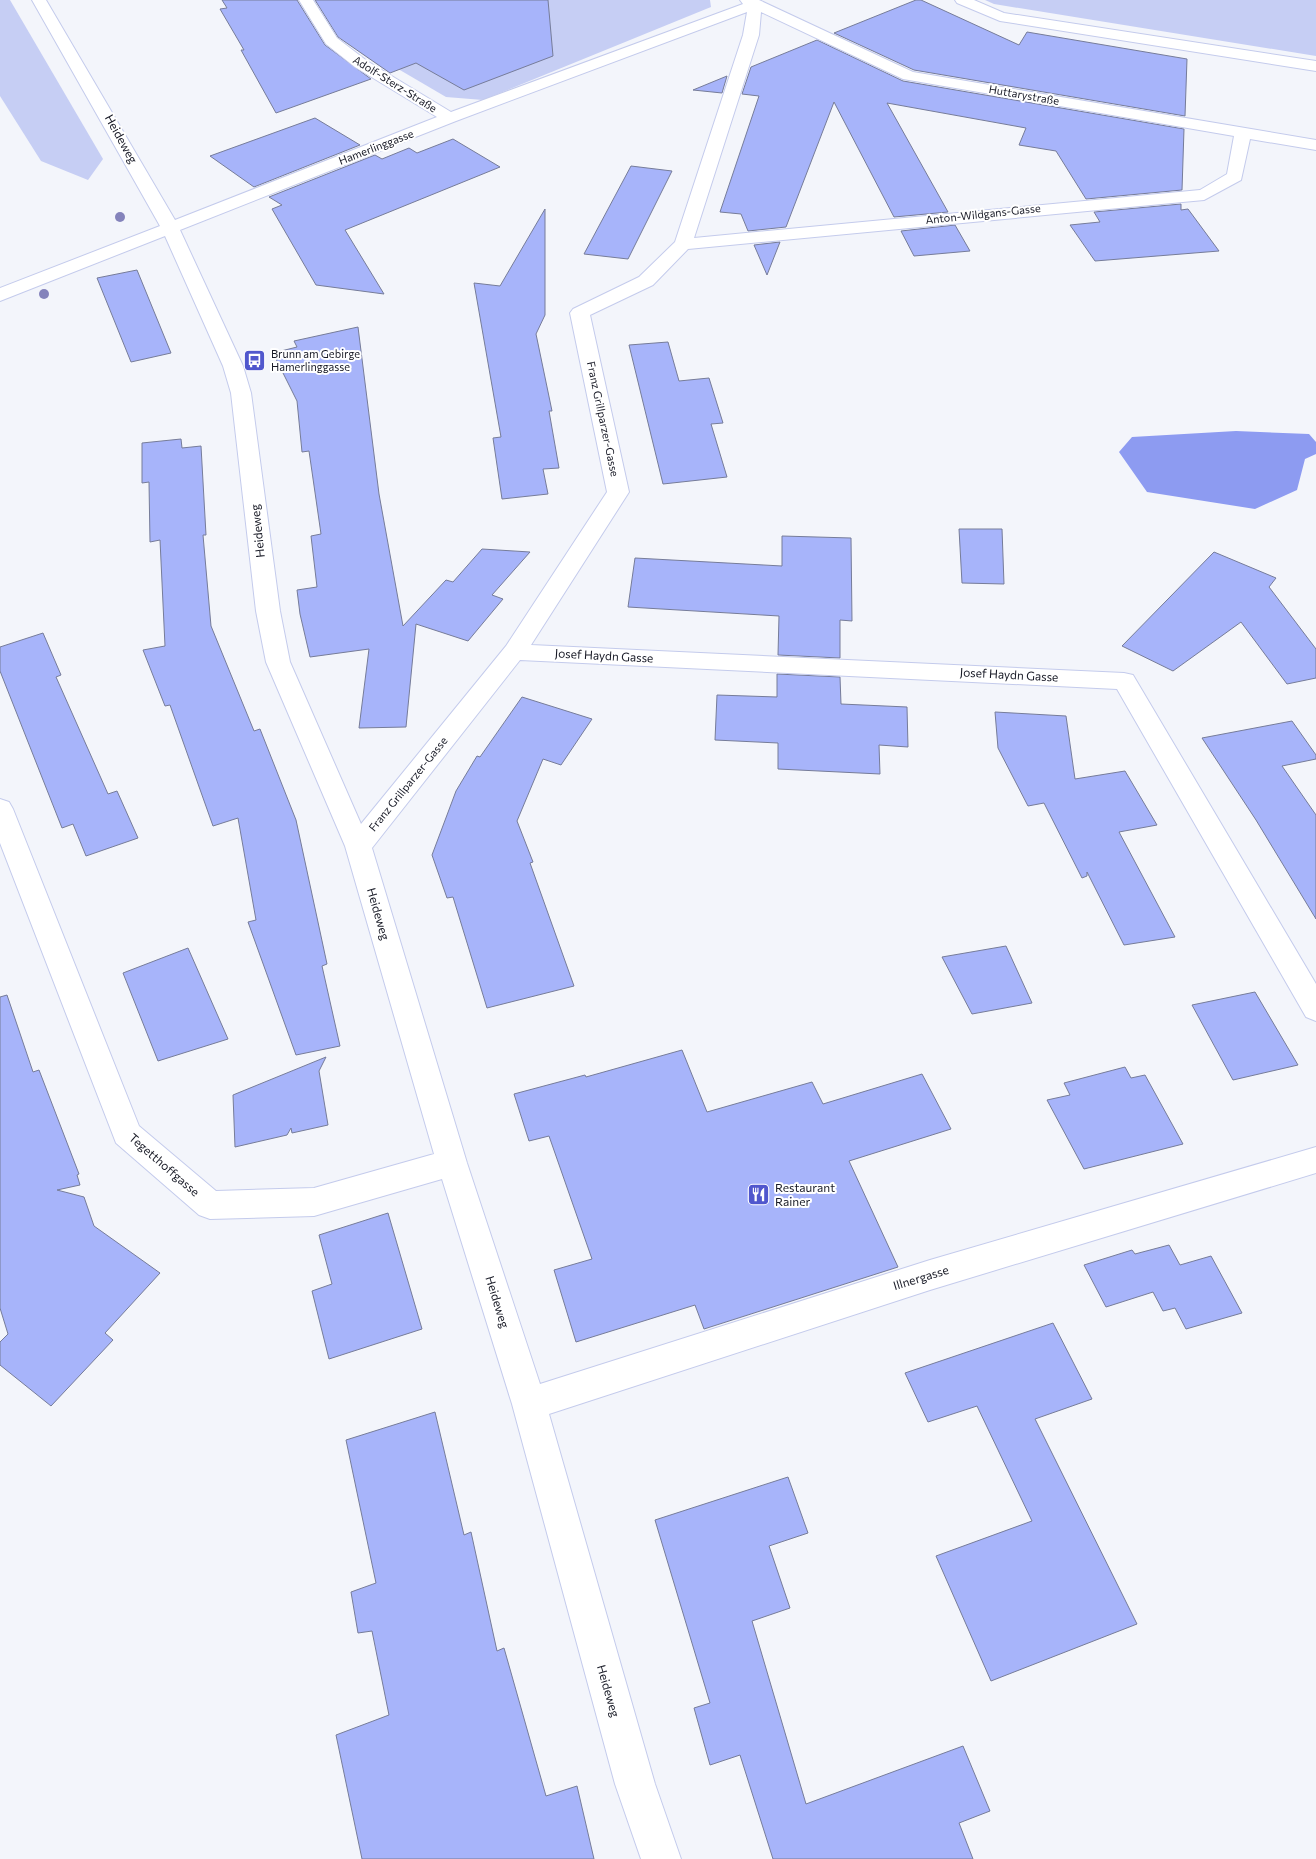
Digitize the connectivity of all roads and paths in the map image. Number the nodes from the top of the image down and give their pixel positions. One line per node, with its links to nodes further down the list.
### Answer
1 (39, 0): 9 (street, Heideweg)
2 (306, 0): 6 (street, Adolf-Sterz-Straße)
3 (962, 0): 5 (street)
4 (751, 2): 6 (street, Hamerlinggasse); 7 (street, Huttarystraße); 10 (street, Franz Grillparzer-Gasse)
5 (1316, 66)
6 (450, 118): 9 (street, Hamerlinggasse)
7 (1243, 133): 8 (street, Huttarystraße); 10 (street, Anton-Wildgans-Gasse)
8 (1316, 145)
9 (170, 227): 11 (street, Hamerlinggasse); 14 (street, Heideweg)
10 (684, 244): 12 (street, Franz Grillparzer-Gasse)
11 (0, 295)
12 (514, 652): 14 (street, Franz Grillparzer-Gasse); 15 (street, Josef Haydn Gasse)
13 (0, 810): 17 (street, Tegetthoffgasse)
14 (358, 846): 17 (street, Heideweg)
15 (1316, 1009)
16 (1316, 1160): 18 (street, Illnergasse)
17 (452, 1163): 18 (street, Heideweg)
18 (528, 1404): 19 (street, Heideweg)
19 (661, 1859)

